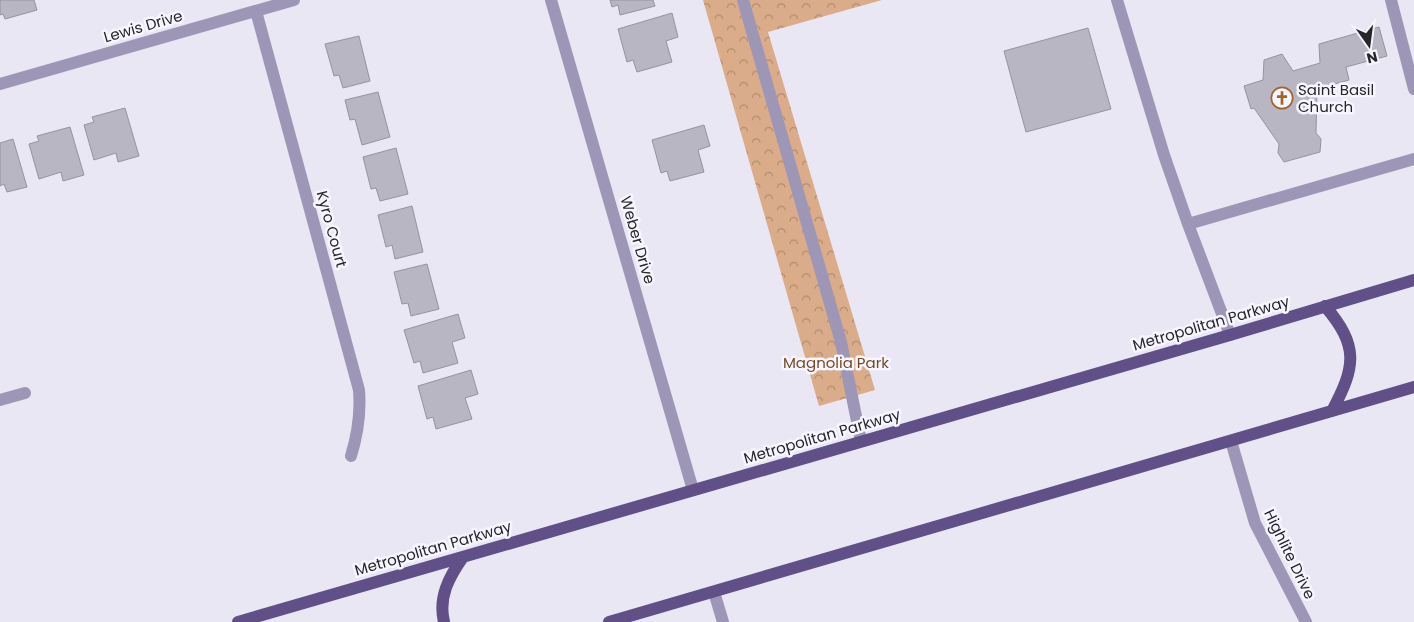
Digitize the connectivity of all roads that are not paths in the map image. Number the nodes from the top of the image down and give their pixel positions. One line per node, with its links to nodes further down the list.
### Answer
1 (294, 0): 6 (street, Lewis Drive)
2 (551, 0): 21 (street, Weber Drive)
3 (743, 0): 18 (street)
4 (1117, 0): 10 (street)
5 (1390, 0): 8 (street)
6 (256, 11): 7 (street, Lewis Drive); 20 (street, Kyro Court)
7 (0, 84)
8 (1414, 89)
9 (1414, 159): 10 (street)
10 (1188, 224): 13 (street)
11 (1414, 280): 12 (main road, Metropolitan Parkway)
12 (1325, 306): 13 (main road, Metropolitan Parkway); 17 (main road)
13 (1230, 335): 18 (main road, Metropolitan Parkway)
14 (1414, 387): 17 (main road)
15 (25, 393): 16 (street)
16 (0, 400)
17 (1332, 410): 19 (main road)
18 (861, 441): 21 (main road, Metropolitan Parkway)
19 (1231, 441): 23 (main road); 28 (street, Highlite Drive)
20 (351, 456)
21 (693, 490): 22 (main road, Metropolitan Parkway)
22 (463, 557): 24 (main road, Metropolitan Parkway); 25 (main road)
23 (714, 592): 26 (main road); 27 (street)
24 (245, 621)
25 (444, 622)
26 (609, 622)
27 (723, 622)
28 (1306, 622)

